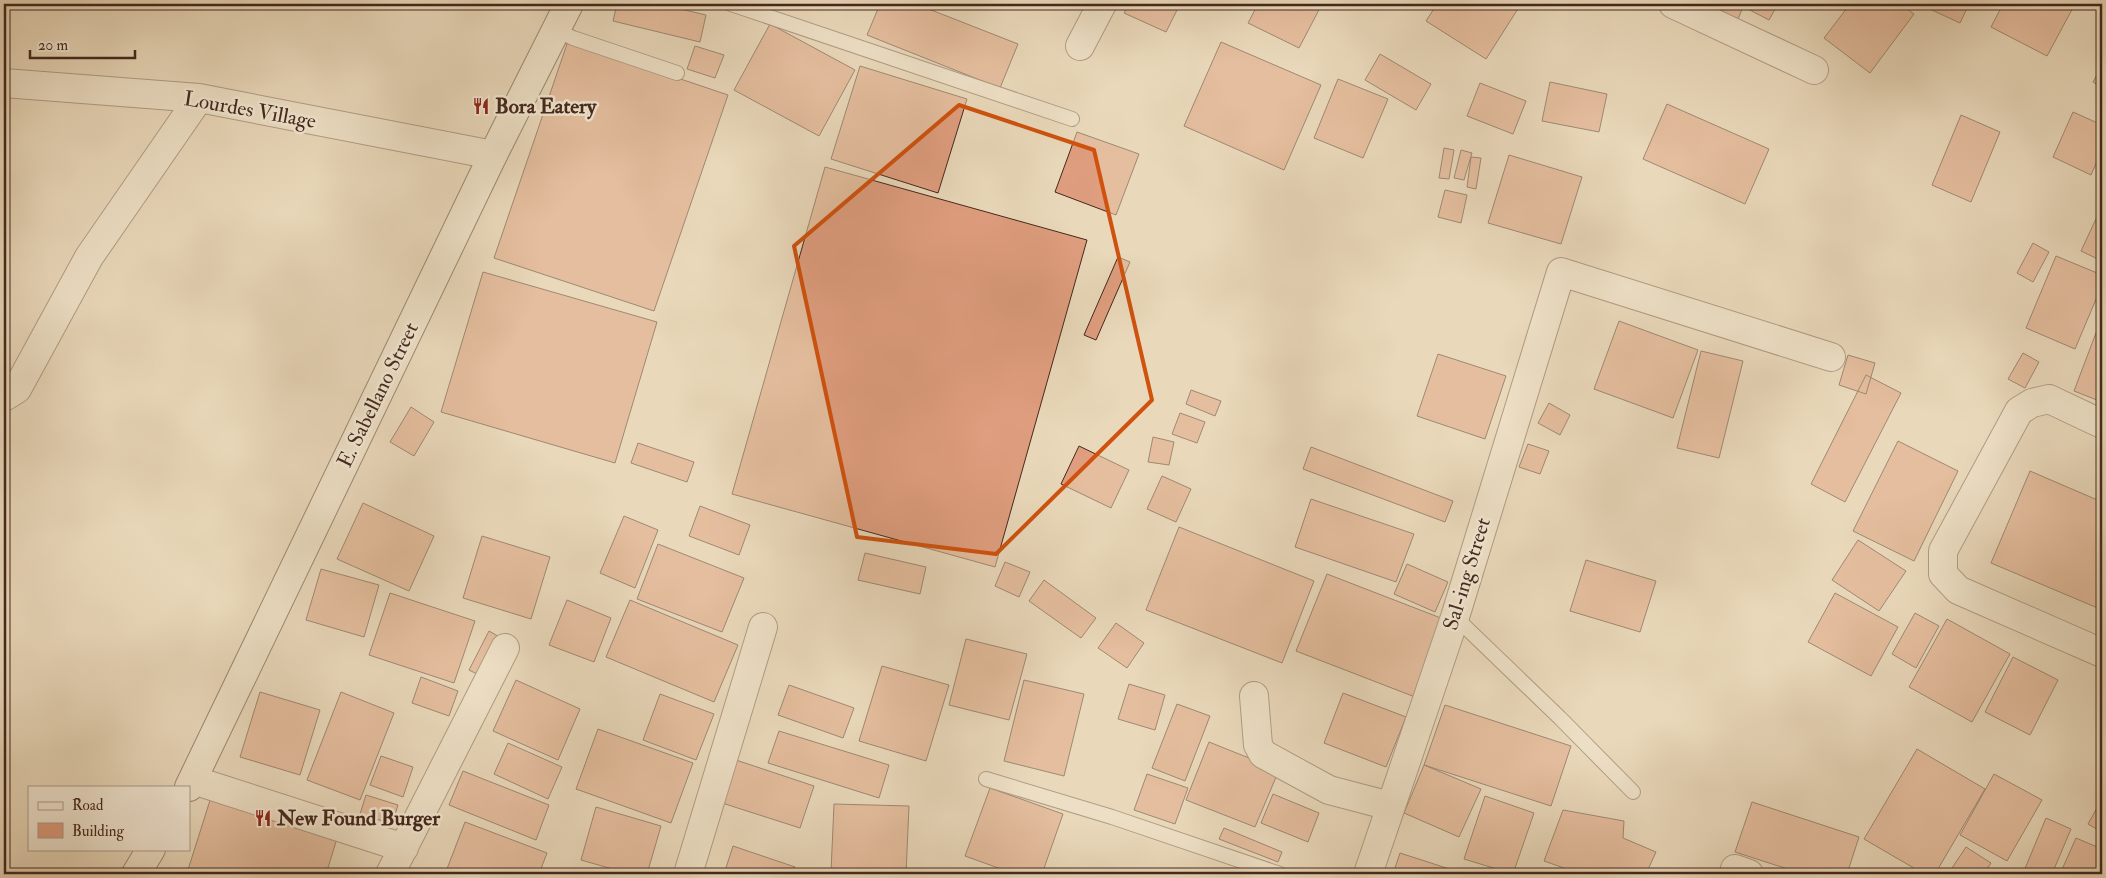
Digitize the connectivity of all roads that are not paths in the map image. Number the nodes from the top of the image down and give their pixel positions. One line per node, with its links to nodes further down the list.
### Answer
1 (569, 4): 5 (street, E. Sabellano Street)
2 (731, 4): 11 (lane)
3 (1102, 4): 6 (street)
4 (1673, 4): 7 (street)
5 (556, 30): 8 (lane); 12 (street, E. Sabellano Street)
6 (1080, 46)
7 (1814, 70)
8 (677, 73)
9 (4, 83): 10 (street, Lourdes Village)
10 (199, 98): 12 (street, Lourdes Village); 14 (street)
11 (1072, 119)
12 (493, 155): 22 (street, E. Sabellano Street)
13 (1831, 357): 16 (street, Sal-ing Street)
14 (4, 396)
15 (2102, 424): 19 (street)
16 (1454, 617): 23 (lane); 24 (street, Sal-ing Street)
17 (763, 627): 29 (street)
18 (505, 648): 25 (street)
19 (2102, 653)
20 (1254, 696): 24 (street)
21 (986, 779): 30 (lane)
22 (191, 784): 25 (street)
23 (1633, 792)
24 (1390, 806): 31 (street, Sal-ing Street)
25 (404, 848): 28 (street)
26 (150, 850): 27 (street)
27 (136, 874)
28 (390, 874)
29 (688, 874)
30 (1280, 874)
31 (1368, 874)

